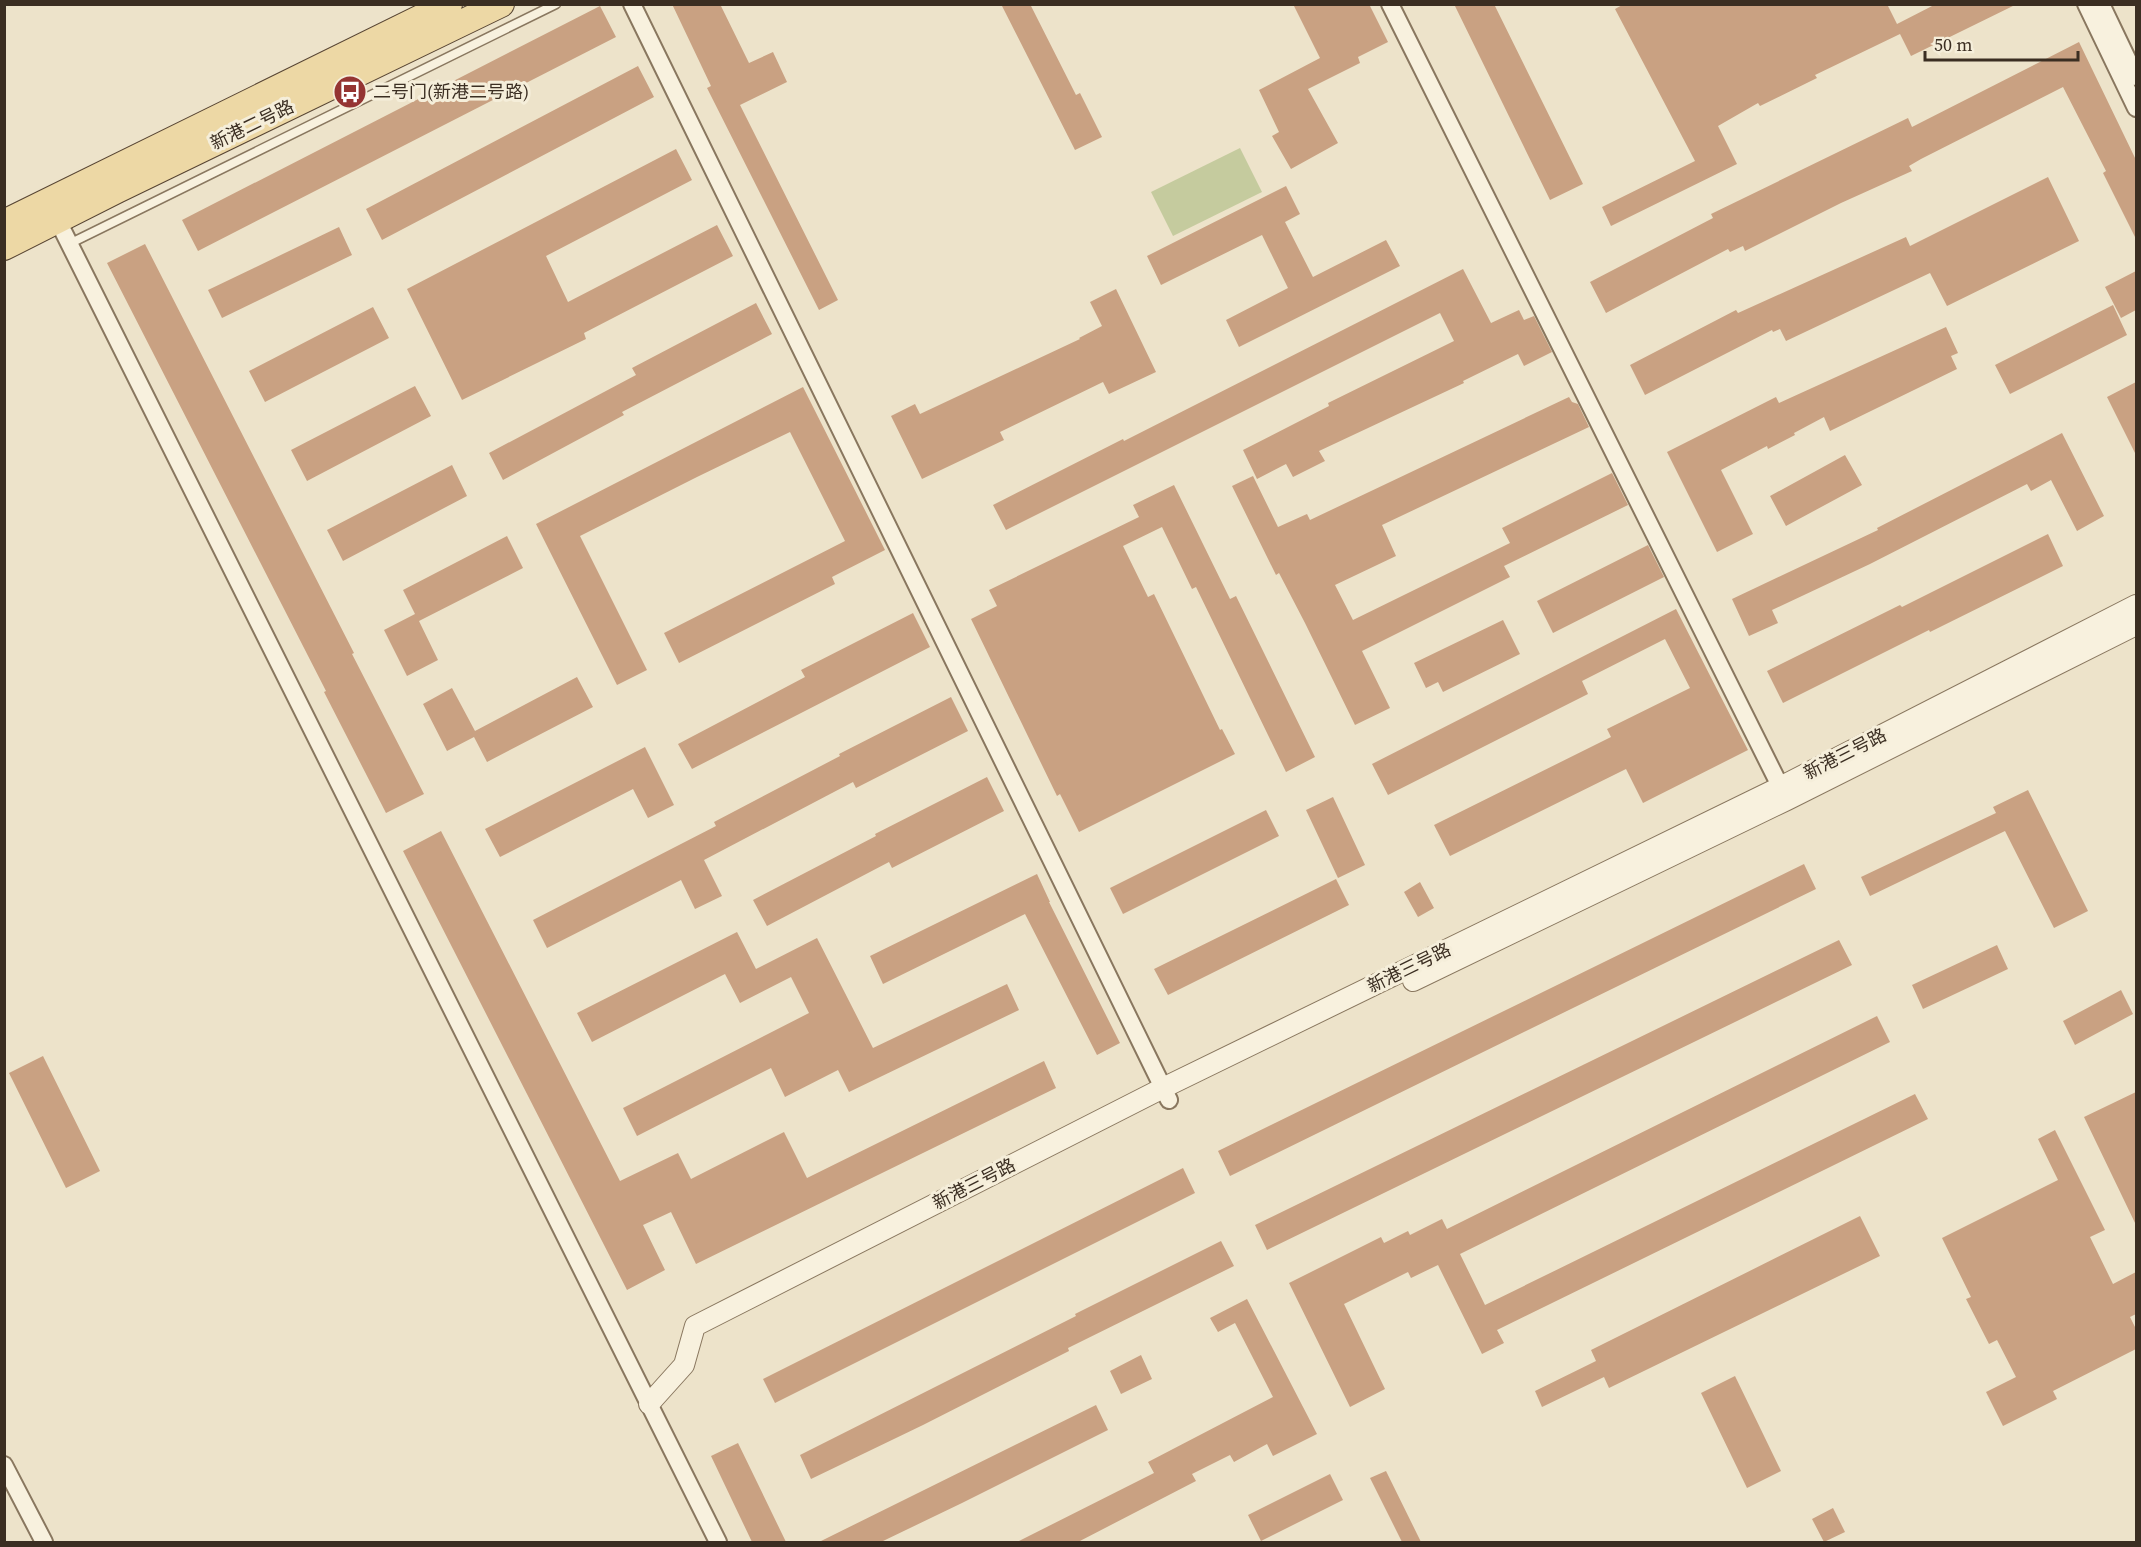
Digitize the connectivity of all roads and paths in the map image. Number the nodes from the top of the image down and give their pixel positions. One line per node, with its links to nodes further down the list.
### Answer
1 (449, 4): 10 (main road, 新港二号路)
2 (501, 4): 10 (main road, 新港二号路)
3 (556, 4): 12 (lane)
4 (632, 4): 17 (street)
5 (1390, 4): 16 (street)
6 (2086, 4): 9 (street)
7 (2101, 4): 8 (street)
8 (2136, 77)
9 (2136, 108)
10 (54, 211): 11 (main road, 新港二号路); 12 (street); 13 (main road, 新港二号路)
11 (4, 223)
12 (71, 243): 18 (street)
13 (4, 247)
14 (2136, 605): 16 (street, 新港三号路)
15 (2136, 625): 16 (street, 新港三号路)
16 (1784, 793): 17 (street, 新港三号路)
17 (1166, 1094): 18 (street, 新港三号路)
18 (649, 1404): 21 (street)
19 (4, 1465): 20 (street)
20 (44, 1542)
21 (718, 1542)

